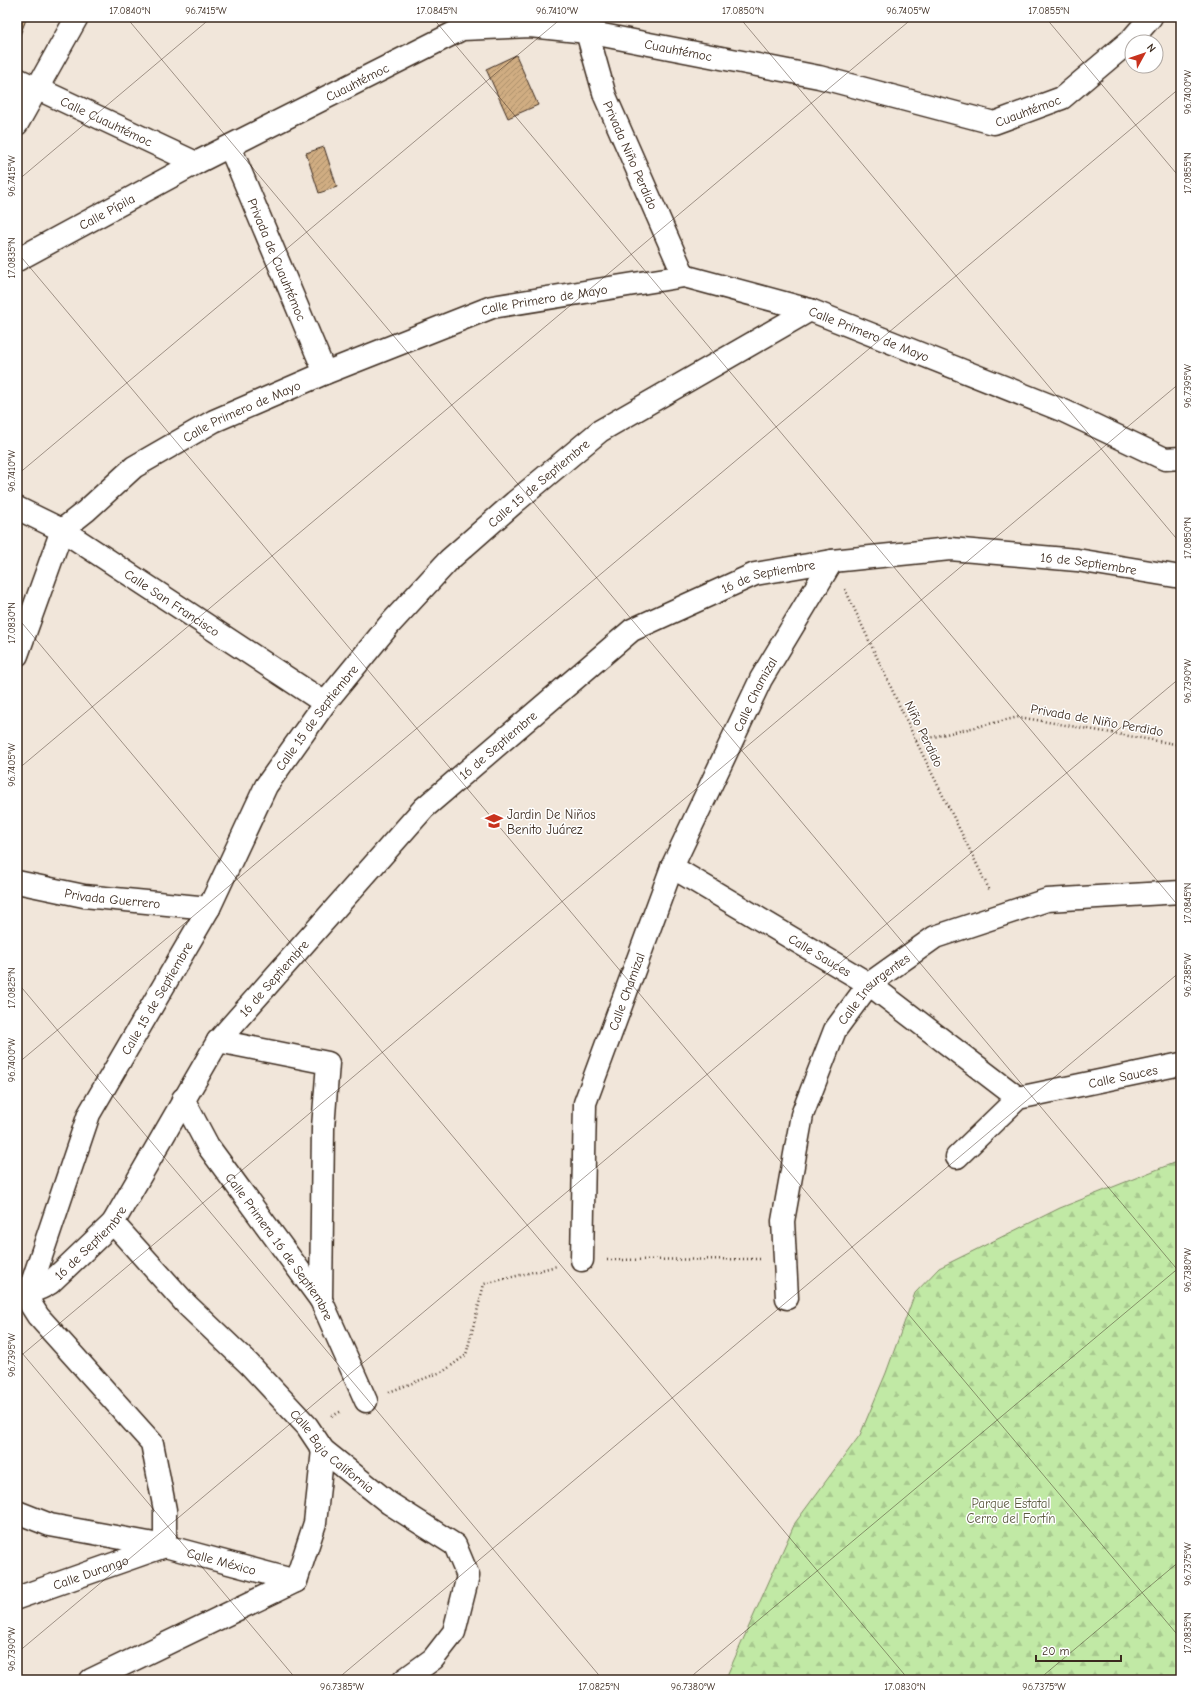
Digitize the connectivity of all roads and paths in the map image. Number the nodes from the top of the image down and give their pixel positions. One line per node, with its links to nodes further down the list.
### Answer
1 (77, 17): 5 (street)
2 (1151, 17): 3 (street, Cuauhtémoc)
3 (587, 32): 7 (street, Cuauhtémoc); 10 (street, Privada Niño Perdido)
4 (17, 79): 5 (street, Calle Cuauhtémoc)
5 (37, 88): 6 (street); 8 (street, Calle Cuauhtémoc)
6 (17, 124)
7 (230, 147): 8 (street, Cuauhtémoc); 12 (street, Privada de Cuauhtémoc)
8 (196, 163): 9 (street, Calle Pípila)
9 (17, 260)
10 (684, 276): 11 (street, Calle Primero de Mayo); 12 (street, Calle Primero de Mayo)
11 (810, 310): 13 (street, Calle Primero de Mayo); 19 (street, Calle 15 de Septiembre)
12 (325, 373): 15 (street, Calle Primero de Mayo)
13 (1181, 458)
14 (17, 508): 15 (street, Calle San Francisco)
15 (62, 530): 18 (street); 19 (street, Calle San Francisco)
16 (832, 562): 17 (street, 16 de Septiembre); 20 (path, Niño Perdido); 22 (street, Calle Chamizal); 28 (street, 16 de Septiembre)
17 (1181, 577)
18 (17, 655)
19 (325, 703): 25 (street, Calle 15 de Septiembre)
20 (916, 741): 21 (path, Privada de Niño Perdido); 26 (path, Niño Perdido)
21 (1181, 745)
22 (672, 867): 27 (street, Calle Sauces); 35 (street, Calle Chamizal)
23 (17, 882): 25 (street, Privada Guerrero)
24 (1181, 892): 26 (street, Calle Insurgentes)
25 (209, 908): 36 (street, Calle 15 de Septiembre)
26 (1001, 914): 27 (street, Calle Insurgentes)
27 (869, 984): 30 (street, Calle Sauces); 34 (street, Calle Insurgentes)
28 (218, 1041): 31 (street, 16 de Septiembre); 38 (street)
29 (1181, 1064): 30 (street, Calle Sauces)
30 (1018, 1098): 32 (street)
31 (183, 1099): 33 (street, 16 de Septiembre); 38 (street, Calle Primera 16 de Septiembre)
32 (957, 1157)
33 (113, 1223): 36 (street, 16 de Septiembre); 40 (street, Calle Baja California)
34 (785, 1259): 35 (path); 37 (street, Calle Insurgentes)
35 (582, 1260): 39 (path)
36 (23, 1290): 43 (street)
37 (787, 1298)
38 (321, 1300): 39 (street, Calle Primera 16 de Septiembre)
39 (366, 1401): 40 (path)
40 (307, 1426): 41 (street, Calle Baja California)
41 (323, 1450): 44 (street); 47 (street, Calle Baja California)
42 (17, 1512): 43 (street, Calle México)
43 (165, 1546): 44 (street, Calle México); 45 (street, Calle Durango)
44 (296, 1580): 46 (street)
45 (17, 1598)
46 (91, 1680)
47 (404, 1680)

